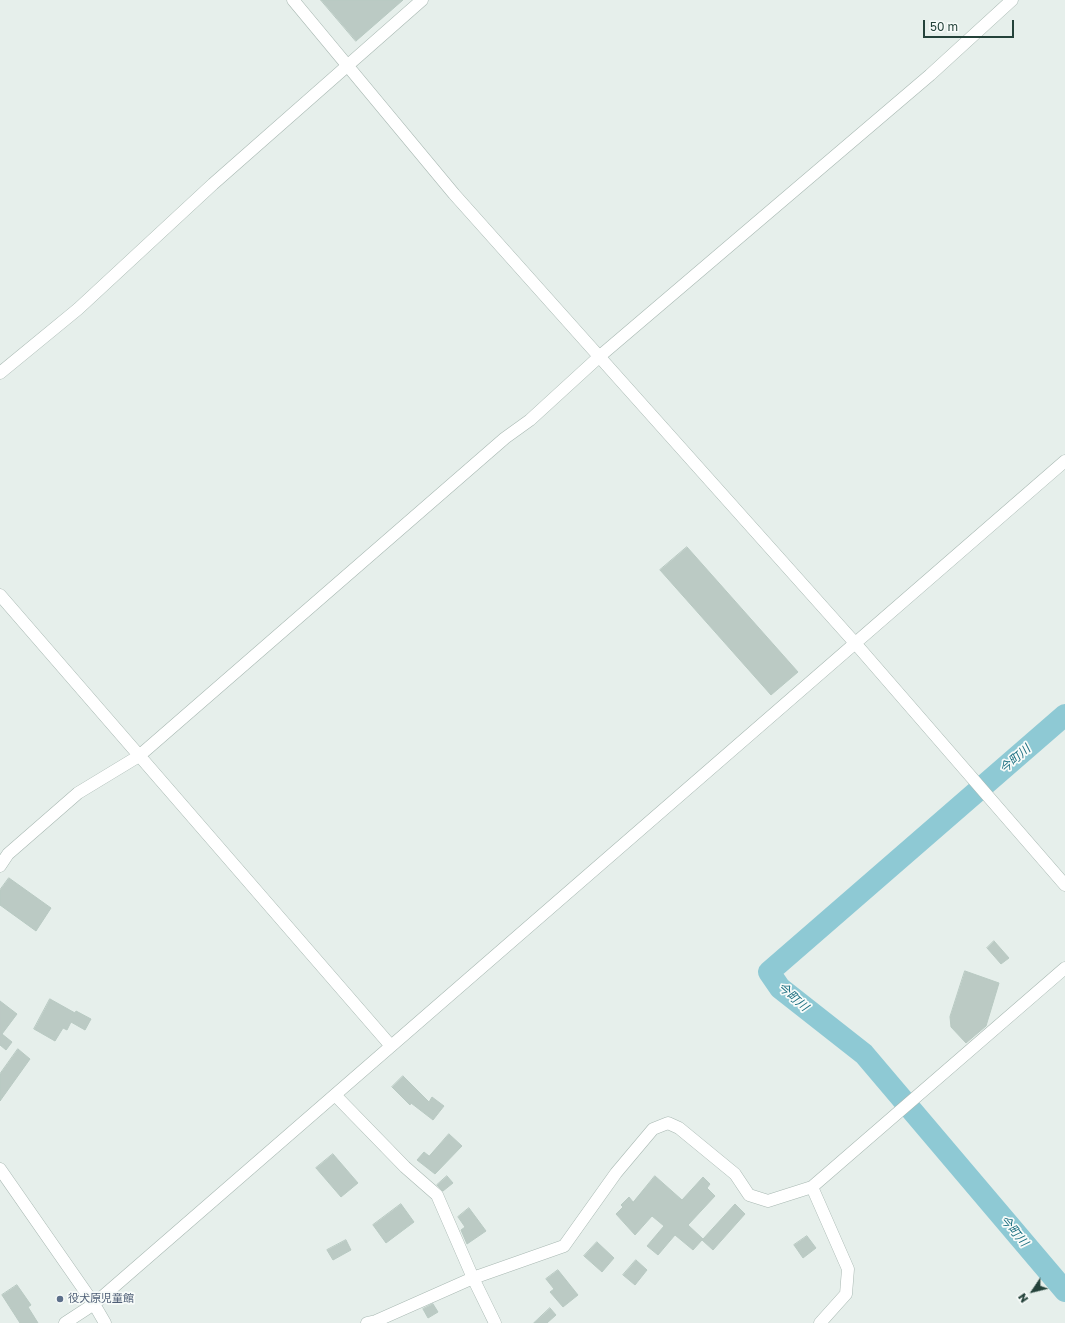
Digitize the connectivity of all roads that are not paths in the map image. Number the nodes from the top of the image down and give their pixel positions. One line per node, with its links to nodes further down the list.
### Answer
1 (292, 0): 4 (street)
2 (422, 0): 4 (street)
3 (1012, 0): 5 (street)
4 (347, 65): 5 (street); 6 (street)
5 (600, 356): 9 (street); 10 (street)
6 (0, 373)
7 (1065, 461): 9 (street)
8 (0, 595): 10 (street)
9 (855, 643): 12 (street); 14 (street)
10 (139, 756): 11 (street); 14 (street)
11 (0, 866)
12 (1065, 885)
13 (1065, 968): 17 (street)
14 (391, 1046): 15 (street)
15 (335, 1095): 18 (street); 19 (street)
16 (0, 1169): 19 (street)
17 (812, 1187): 18 (street); 24 (street)
18 (473, 1278): 20 (street); 23 (street)
19 (94, 1304): 21 (street); 22 (street)
20 (373, 1322)
21 (65, 1323)
22 (105, 1323)
23 (495, 1323)
24 (820, 1323)

